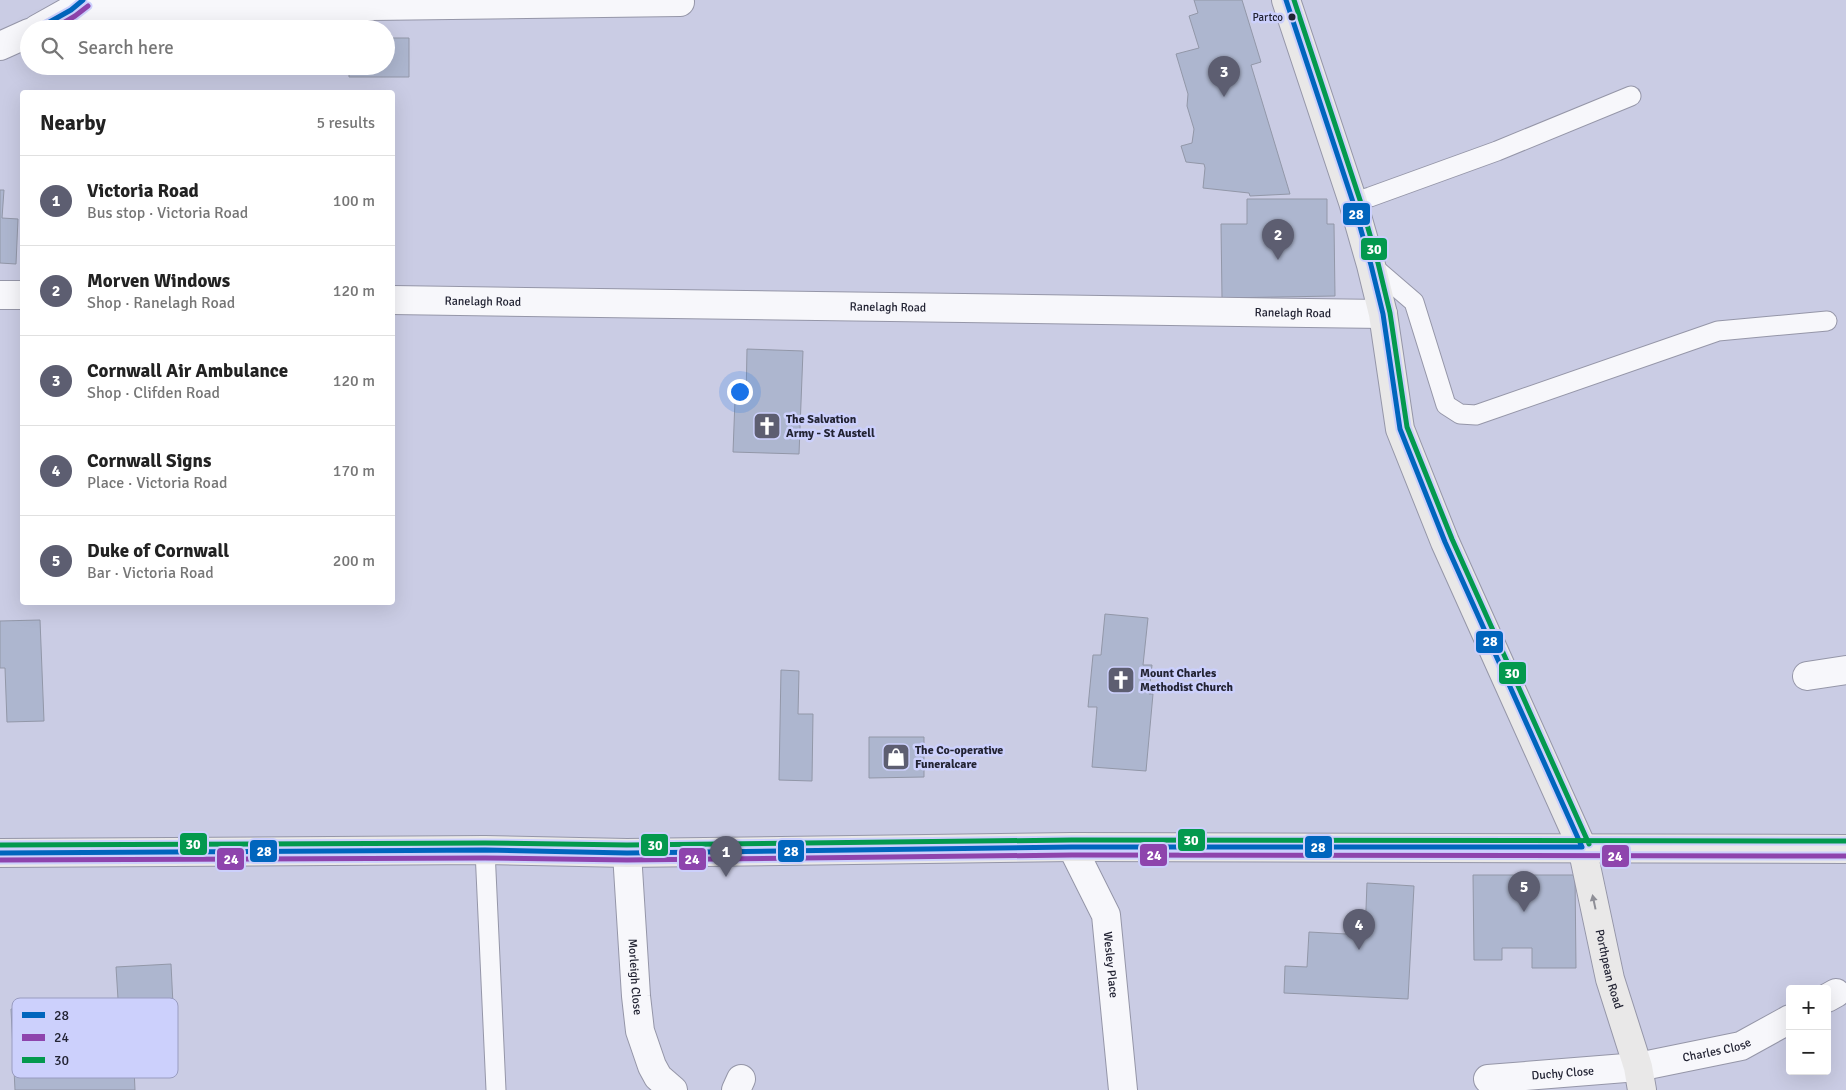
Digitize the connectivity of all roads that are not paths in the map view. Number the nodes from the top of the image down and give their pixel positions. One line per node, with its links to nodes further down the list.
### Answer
1 (1286, 0): 8 (street, Porthpean Road)
2 (680, 2): 3 (street)
3 (77, 5): 4 (street)
4 (52, 20)
5 (20, 37): 6 (street)
6 (0, 46)
7 (1631, 96): 8 (lane)
8 (1354, 202): 9 (street, Porthpean Road)
9 (1371, 264): 13 (street, Porthpean Road); 14 (lane)
10 (0, 295): 11 (street)
11 (20, 295)
12 (395, 300): 13 (street, Ranelagh Road)
13 (1383, 314): 18 (street, Porthpean Road)
14 (1827, 321)
15 (1846, 670): 16 (street)
16 (1807, 676)
17 (1072, 847): 18 (street); 22 (street); 28 (street, Wesley Place)
18 (1582, 847): 19 (street); 25 (street, Porthpean Road, one-way to 18)
19 (1846, 849)
20 (485, 850): 21 (street); 22 (street); 26 (lane)
21 (0, 853)
22 (627, 854): 27 (street, Morleigh Close)
23 (1786, 1021): 25 (street, Charles Close)
24 (1488, 1079): 25 (street, Duchy Close)
25 (1640, 1079)
26 (496, 1090)
27 (673, 1090)
28 (1123, 1090)

